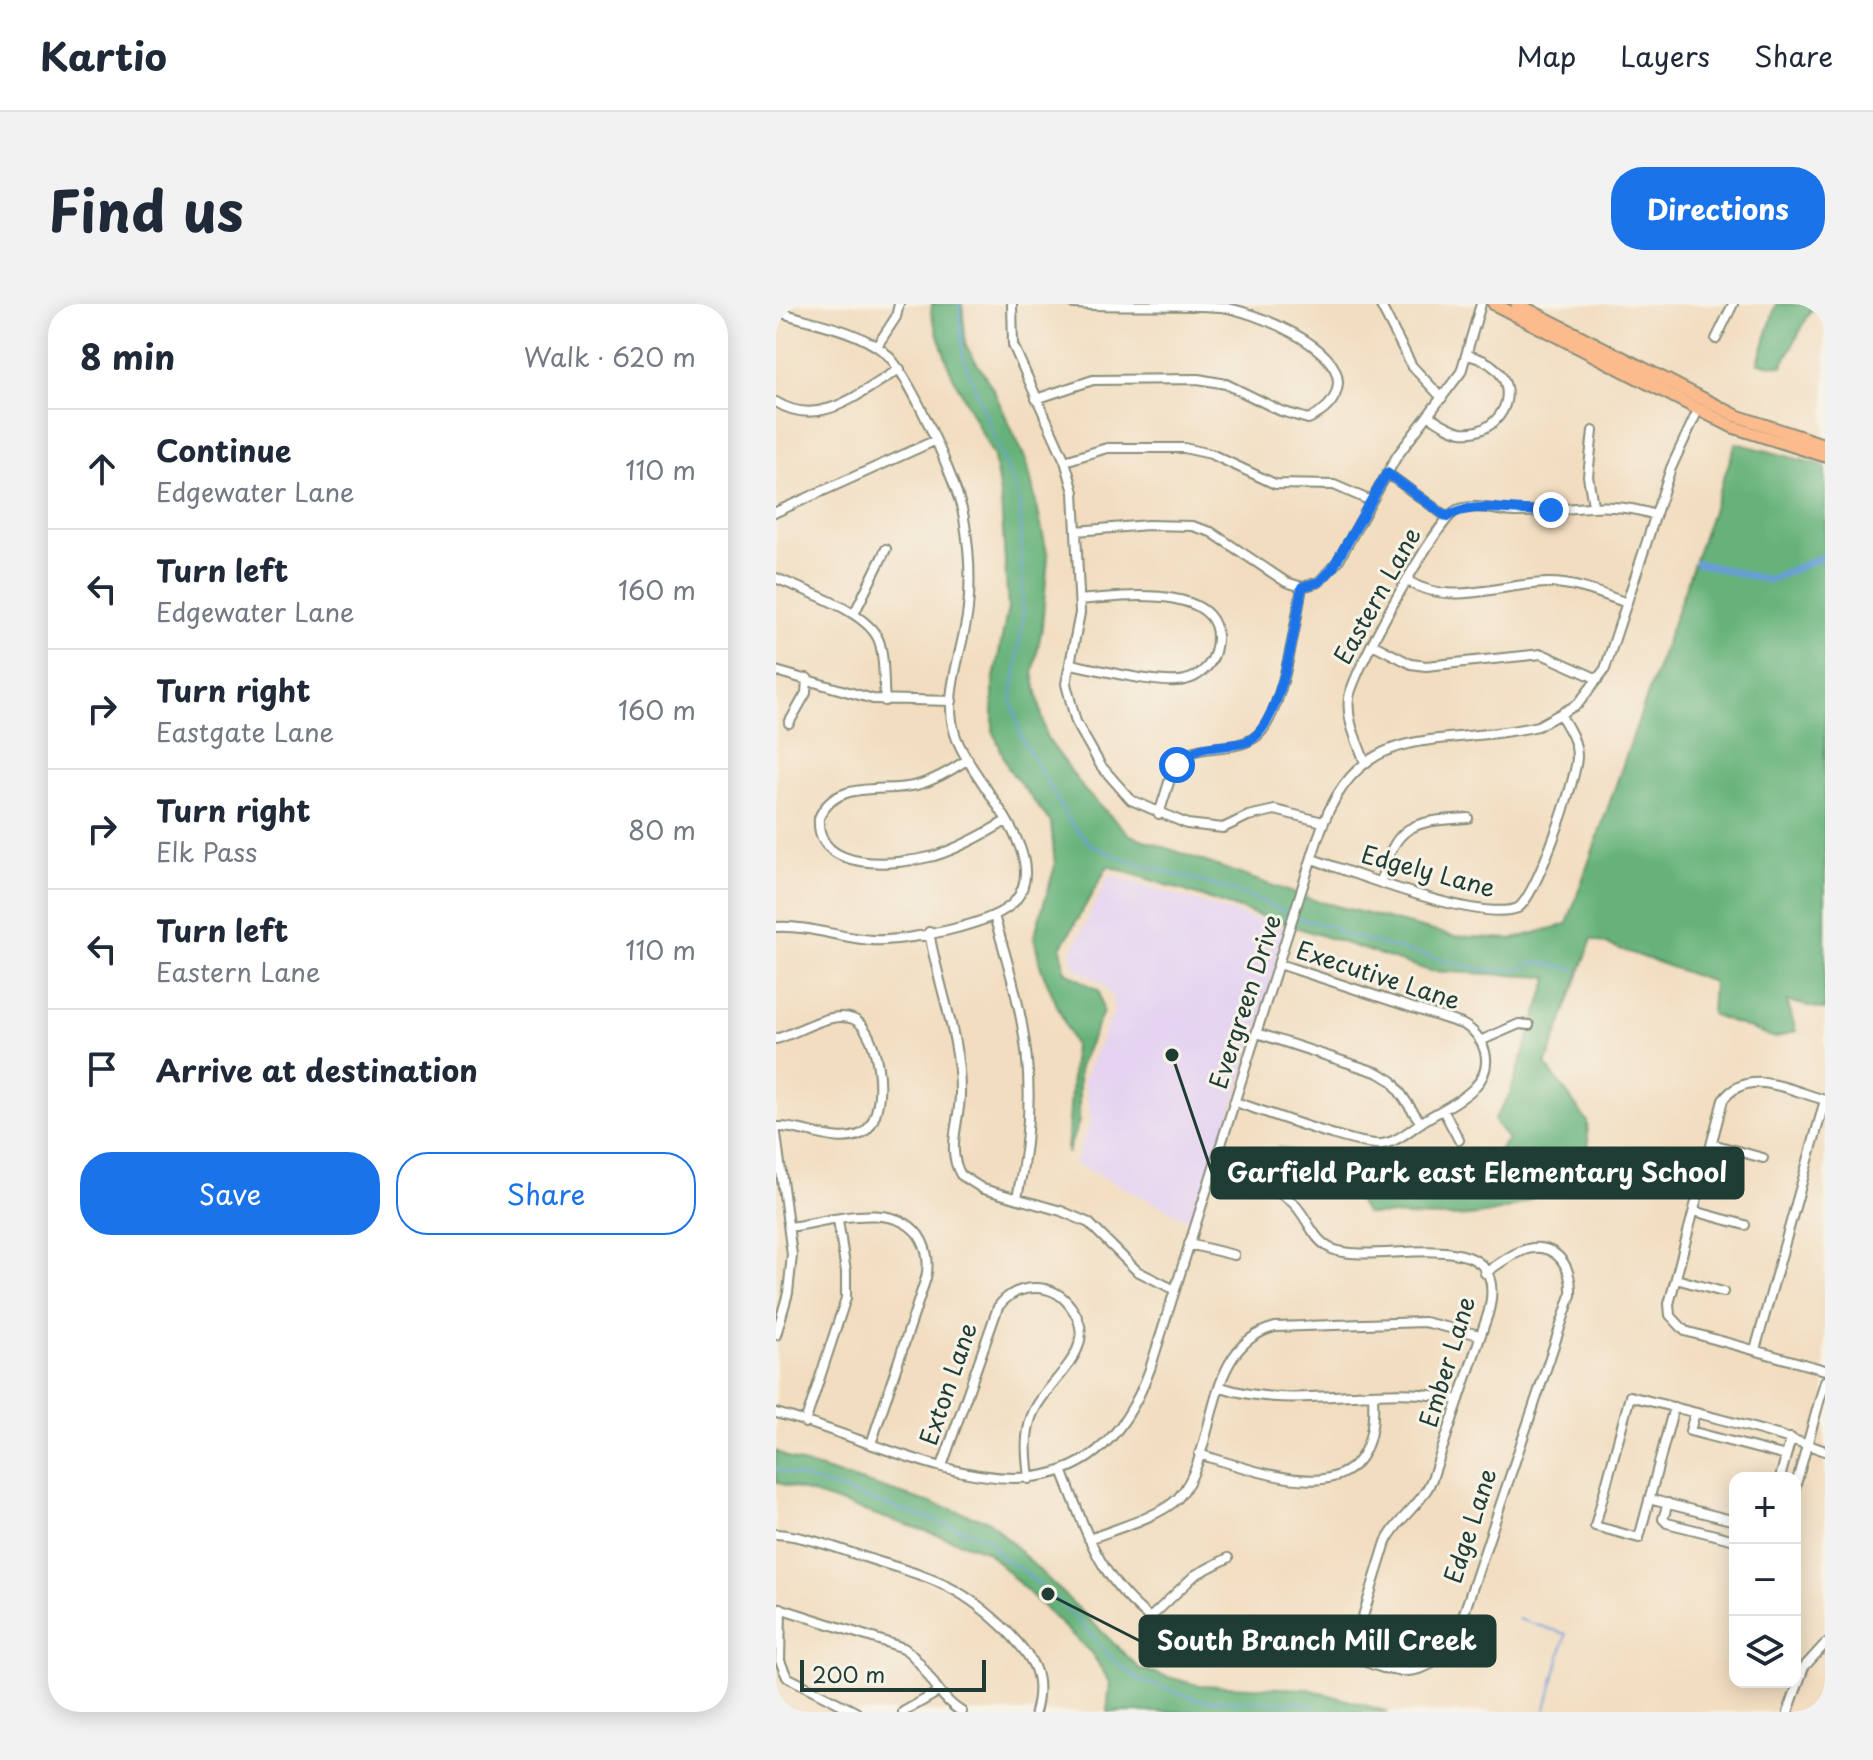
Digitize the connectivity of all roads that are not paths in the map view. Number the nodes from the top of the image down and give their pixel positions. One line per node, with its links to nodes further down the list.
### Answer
1 (899, 304): 11 (street)
2 (1012, 304): 15 (street)
3 (1074, 304): 15 (street)
4 (1380, 304): 14 (street)
5 (1481, 304): 12 (street)
6 (1494, 304): 17 (main road)
7 (1517, 304): 17 (main road)
8 (1733, 304): 10 (street)
9 (776, 311): 11 (street)
10 (1716, 339)
11 (877, 346): 13 (street)
12 (1468, 355): 14 (street); 18 (street)
13 (900, 369): 16 (street); 21 (street)
14 (1442, 398): 18 (street)
15 (1036, 399): 24 (street)
16 (776, 402)
17 (1701, 404): 19 (main road); 29 (street, Evergreen Drive)
18 (1428, 415): 25 (street)
19 (1742, 424): 22 (main road); 23 (main road)
20 (1593, 431): 27 (street)
21 (934, 441): 28 (street); 45 (street)
22 (1825, 445)
23 (1825, 456)
24 (1065, 461): 26 (street); 31 (street)
25 (1387, 473): 26 (street); 30 (street)
26 (1371, 501): 35 (street)
27 (1593, 505): 29 (street, Eastern Lane); 30 (street, Eastern Lane)
28 (776, 512)
29 (1655, 515): 37 (street, Evergreen Drive)
30 (1447, 517): 34 (street, Eastern Lane)
31 (1076, 531): 35 (street); 36 (street)
32 (886, 549): 38 (street)
33 (776, 578): 38 (street)
34 (1408, 581): 37 (street); 39 (street, Eastern Lane)
35 (1302, 587): 50 (street)
36 (1080, 600): 40 (street); 40 (street)
37 (1627, 603): 43 (street, Evergreen Drive)
38 (854, 614): 44 (street)
39 (1372, 644): 43 (street); 49 (street, Eastern Lane)
40 (1071, 664): 50 (street)
41 (776, 671): 42 (street)
42 (807, 678): 44 (street); 47 (street)
43 (1598, 679): 46 (street, Evergreen Drive)
44 (885, 701): 45 (street)
45 (952, 701): 48 (street)
46 (1561, 716): 49 (street, Evergreen Drive); 55 (street, Edgely Lane)
47 (789, 723)
48 (968, 759): 52 (street); 52 (street)
49 (1365, 763): 53 (street, Evergreen Drive)
50 (1159, 814): 53 (street)
51 (1468, 818): 55 (street)
52 (1006, 821): 56 (street)
53 (1323, 822): 54 (street, Evergreen Drive)
54 (1312, 859): 55 (street, Edgely Lane); 59 (street, Evergreen Drive)
55 (1381, 881)
56 (994, 916): 58 (street); 74 (street)
57 (776, 927): 58 (street)
58 (929, 932): 74 (street)
59 (1279, 964): 61 (street, Evergreen Drive); 63 (street, Executive Lane)
60 (1529, 1025): 63 (street)
61 (1257, 1033): 65 (street, Evergreen Drive); 67 (street)
62 (776, 1039): 68 (street)
63 (1480, 1041): 66 (street, Executive Lane)
64 (1825, 1100): 71 (street); 87 (street)
65 (1235, 1102): 67 (street, Executive Lane); 73 (street, Evergreen Drive)
66 (1443, 1110): 67 (street, Executive Lane); 70 (street)
67 (1421, 1123)
68 (776, 1127)
69 (776, 1134): 78 (street)
70 (1459, 1140)
71 (1712, 1144): 72 (street); 75 (street)
72 (1763, 1158)
73 (1213, 1169): 79 (street, Evergreen Drive); 81 (street, Ember Lane)
74 (1017, 1198): 83 (street)
75 (1694, 1211): 77 (street); 82 (street)
76 (838, 1220): 78 (street); 96 (street); 98 (street)
77 (1745, 1225)
78 (789, 1227): 85 (street)
79 (1189, 1244): 80 (street); 83 (street, Evergreen Drive)
80 (1234, 1255)
81 (1485, 1273): 86 (street, Ember Lane); 118 (street, Edge Lane)
82 (1676, 1279): 84 (street); 87 (street)
83 (1175, 1290): 104 (street, Evergreen Drive)
84 (1723, 1292)
85 (776, 1335)
86 (1480, 1335): 90 (street); 92 (street, Ember Lane)
87 (1755, 1350): 88 (street)
88 (1825, 1370)
89 (1825, 1381): 99 (street)
90 (1221, 1387): 91 (street); 101 (street)
91 (1373, 1395): 92 (street); 101 (street)
92 (1459, 1400): 118 (street, Ember Lane)
93 (1674, 1407): 95 (street); 108 (street); 108 (street)
94 (776, 1413): 96 (street, Evergreen Drive)
95 (1695, 1413): 97 (street); 102 (street)
96 (805, 1423): 98 (street, Evergreen Drive)
97 (1791, 1438): 99 (street); 102 (street)
98 (871, 1444): 103 (street, Evergreen Drive)
99 (1816, 1444): 100 (street); 106 (street)
100 (1825, 1451)
101 (1199, 1454): 113 (street)
102 (1786, 1456): 105 (street)
103 (942, 1466): 107 (street, Evergreen Drive); 107 (street, Exton Lane)
104 (1062, 1470): 107 (street, Evergreen Drive); 113 (street, Edge Lane)
105 (1782, 1472)
106 (1801, 1475)
107 (1029, 1479)
108 (1649, 1499): 109 (street)
109 (1668, 1503): 110 (street); 112 (street)
110 (1729, 1519)
111 (776, 1534): 123 (street)
112 (1729, 1538)
113 (1089, 1539): 116 (street, Edge Lane)
114 (1228, 1558): 116 (street)
115 (779, 1608): 119 (street); 120 (street)
116 (1151, 1617): 118 (street, Edge Lane)
117 (1825, 1644): 124 (street)
118 (1351, 1655)
119 (938, 1692): 121 (street); 122 (street)
120 (856, 1712)
121 (903, 1712)
122 (962, 1712)
123 (1035, 1712)
124 (1788, 1712)

